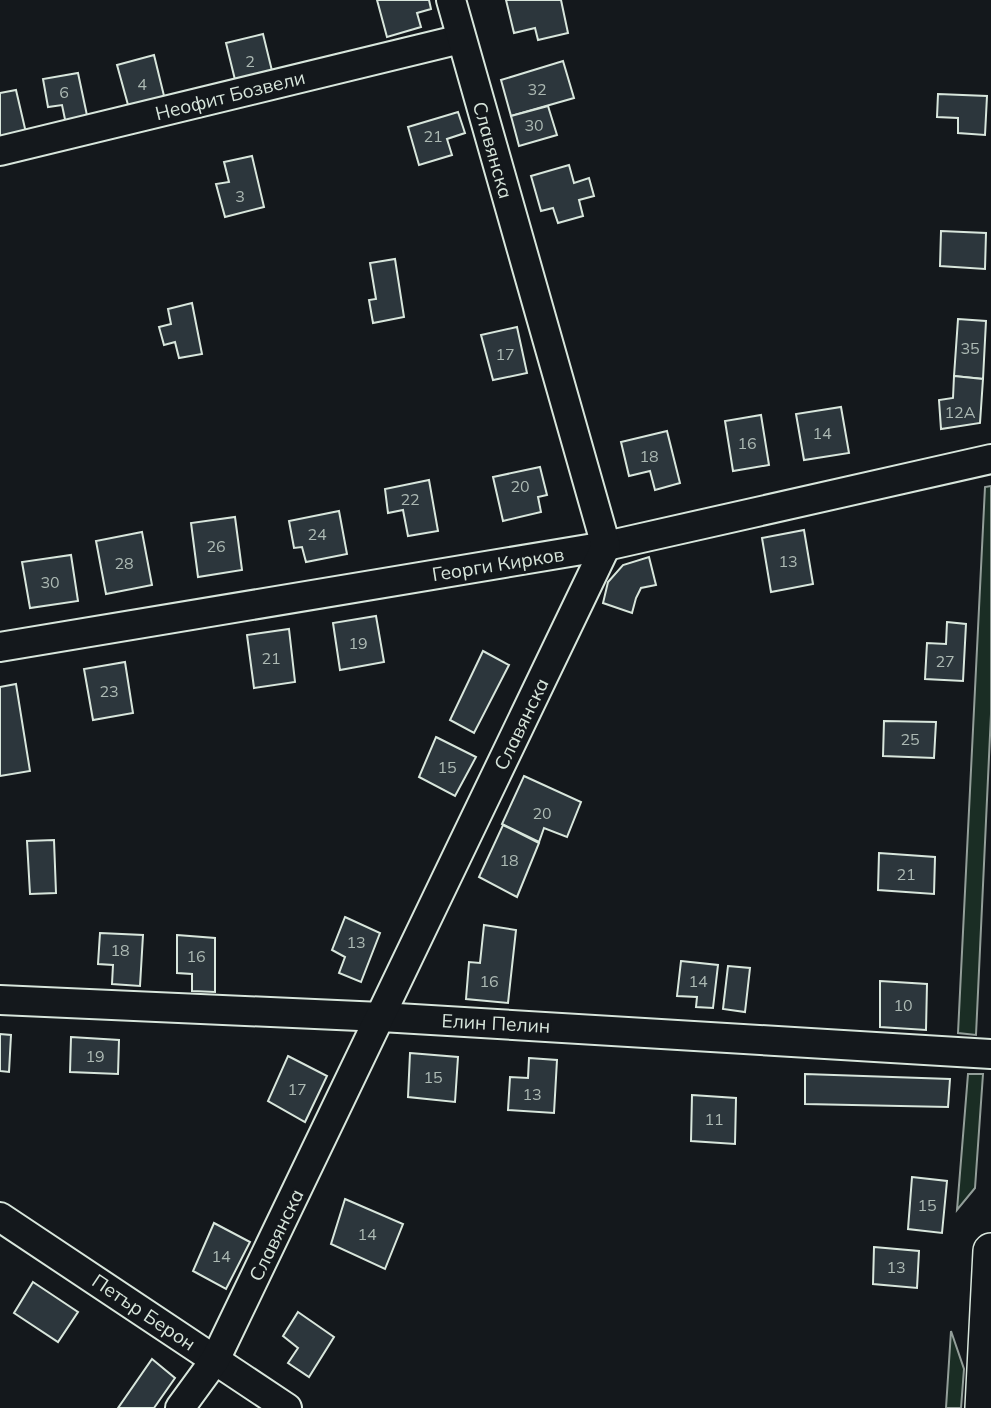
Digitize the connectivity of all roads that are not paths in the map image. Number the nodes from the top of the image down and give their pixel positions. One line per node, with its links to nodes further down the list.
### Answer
1 (451, 0): 2 (street, Славянска)
2 (461, 39): 3 (street, Неофит Бозвели); 5 (street, Славянска)
3 (0, 151)
4 (991, 459): 5 (street, Георги Кирков)
5 (606, 546): 6 (street, Георги Кирков); 8 (street, Славянска)
6 (0, 647)
7 (0, 1000): 8 (street, Елин Пелин)
8 (381, 1017): 9 (street, Елин Пелин); 12 (street, Славянска)
9 (991, 1054)
10 (0, 1217): 12 (street, Петър Берон)
11 (991, 1251): 15 (street)
12 (215, 1360): 13 (street, Славянска); 14 (street, Петър Берон)
13 (180, 1408)
14 (287, 1408)
15 (983, 1408)

